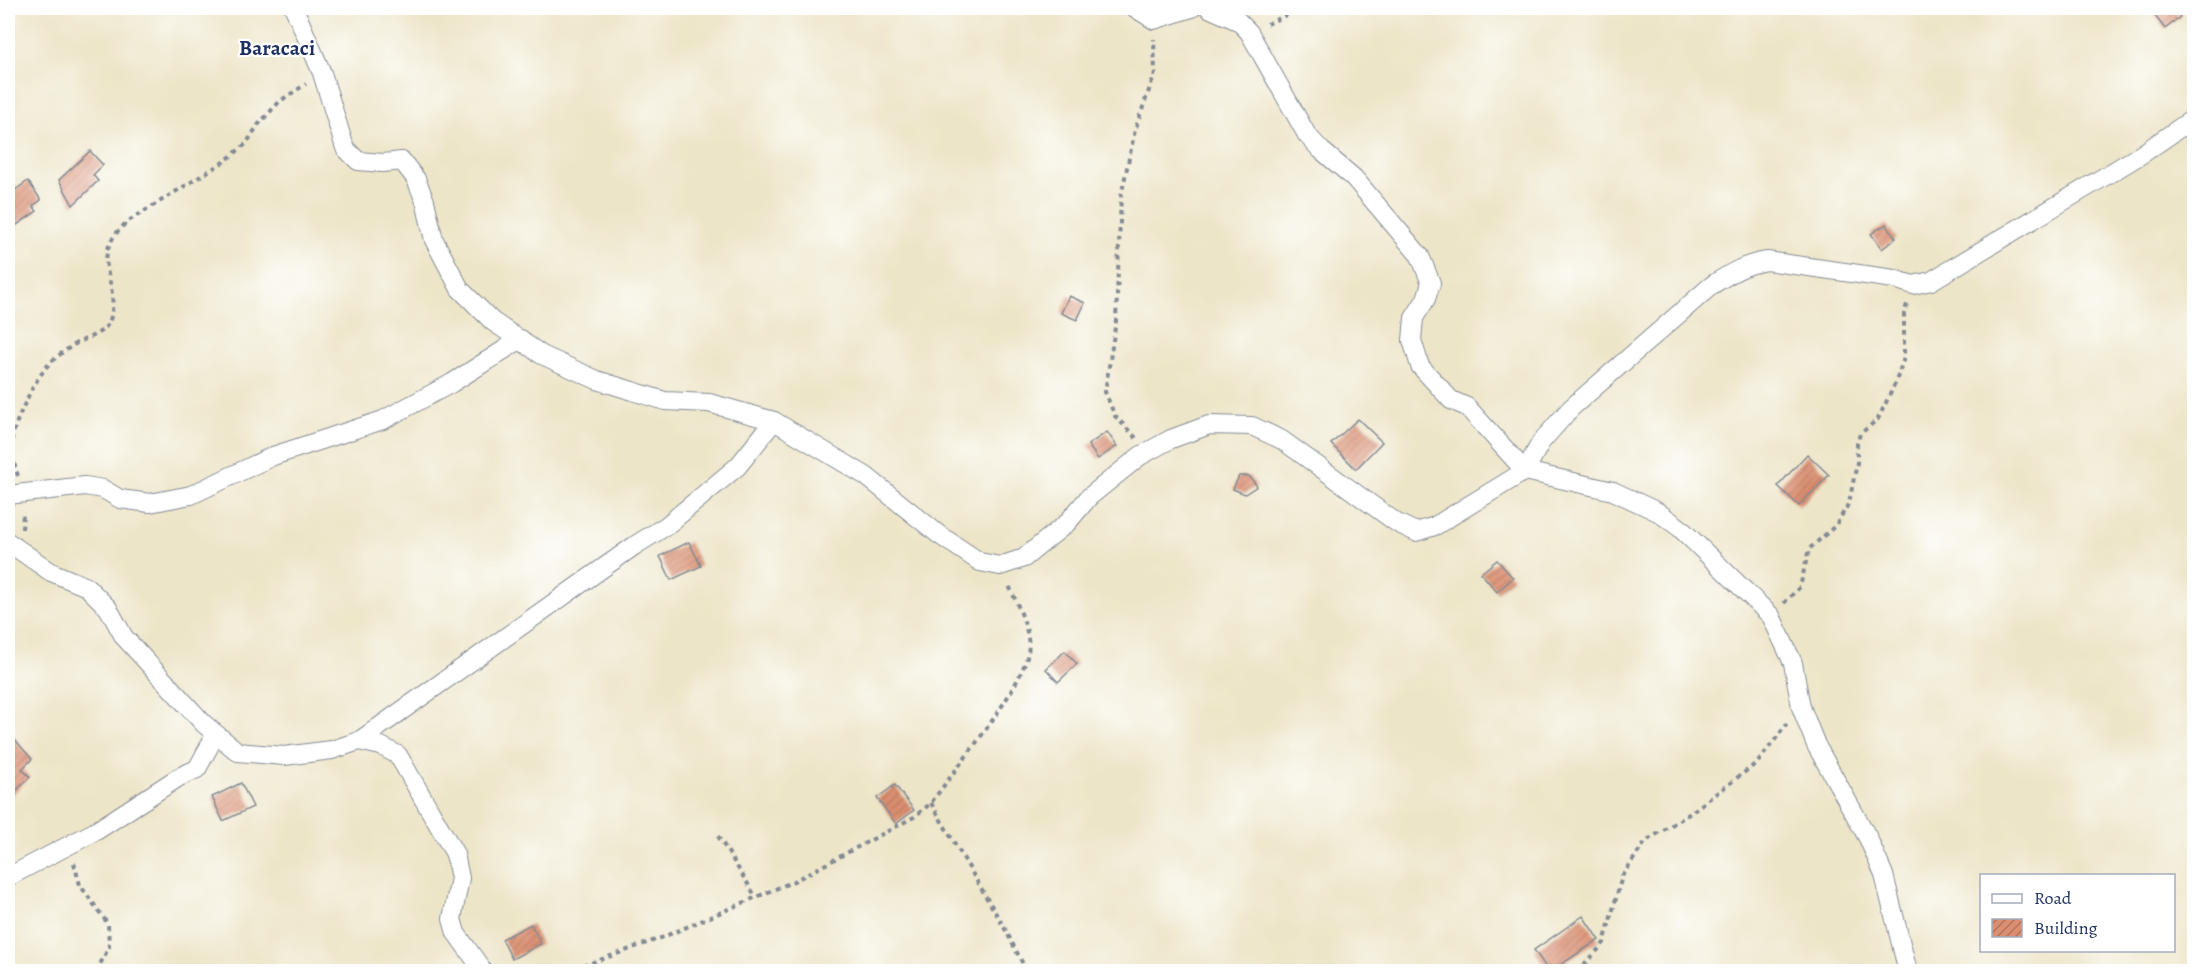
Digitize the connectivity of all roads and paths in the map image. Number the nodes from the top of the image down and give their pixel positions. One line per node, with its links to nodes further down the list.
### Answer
1 (294, 8): 8 (street)
2 (1135, 8): 6 (street)
3 (1192, 8): 6 (street)
4 (1209, 8): 7 (street)
5 (1301, 8): 7 (path)
6 (1154, 20): 13 (path)
7 (1249, 32): 14 (street)
8 (322, 73): 11 (street); 15 (path)
9 (2194, 118): 10 (street)
10 (1913, 285): 14 (street); 18 (path)
11 (521, 339): 12 (street); 15 (street)
12 (774, 421): 17 (street); 21 (street)
13 (1150, 452): 14 (street); 17 (street)
14 (1525, 471): 18 (street)
15 (15, 494): 16 (path)
16 (13, 547): 20 (street)
17 (1000, 566): 22 (path)
18 (1771, 616): 19 (street)
19 (1801, 707): 31 (path); 32 (street)
20 (216, 734): 21 (street); 24 (street)
21 (359, 741): 28 (street)
22 (931, 803): 26 (path); 30 (path)
23 (718, 836): 26 (path)
24 (75, 842): 25 (street); 27 (path)
25 (8, 877)
26 (756, 897): 29 (path)
27 (96, 972)
28 (484, 972)
29 (566, 972)
30 (1027, 972)
31 (1578, 972)
32 (1908, 972)

